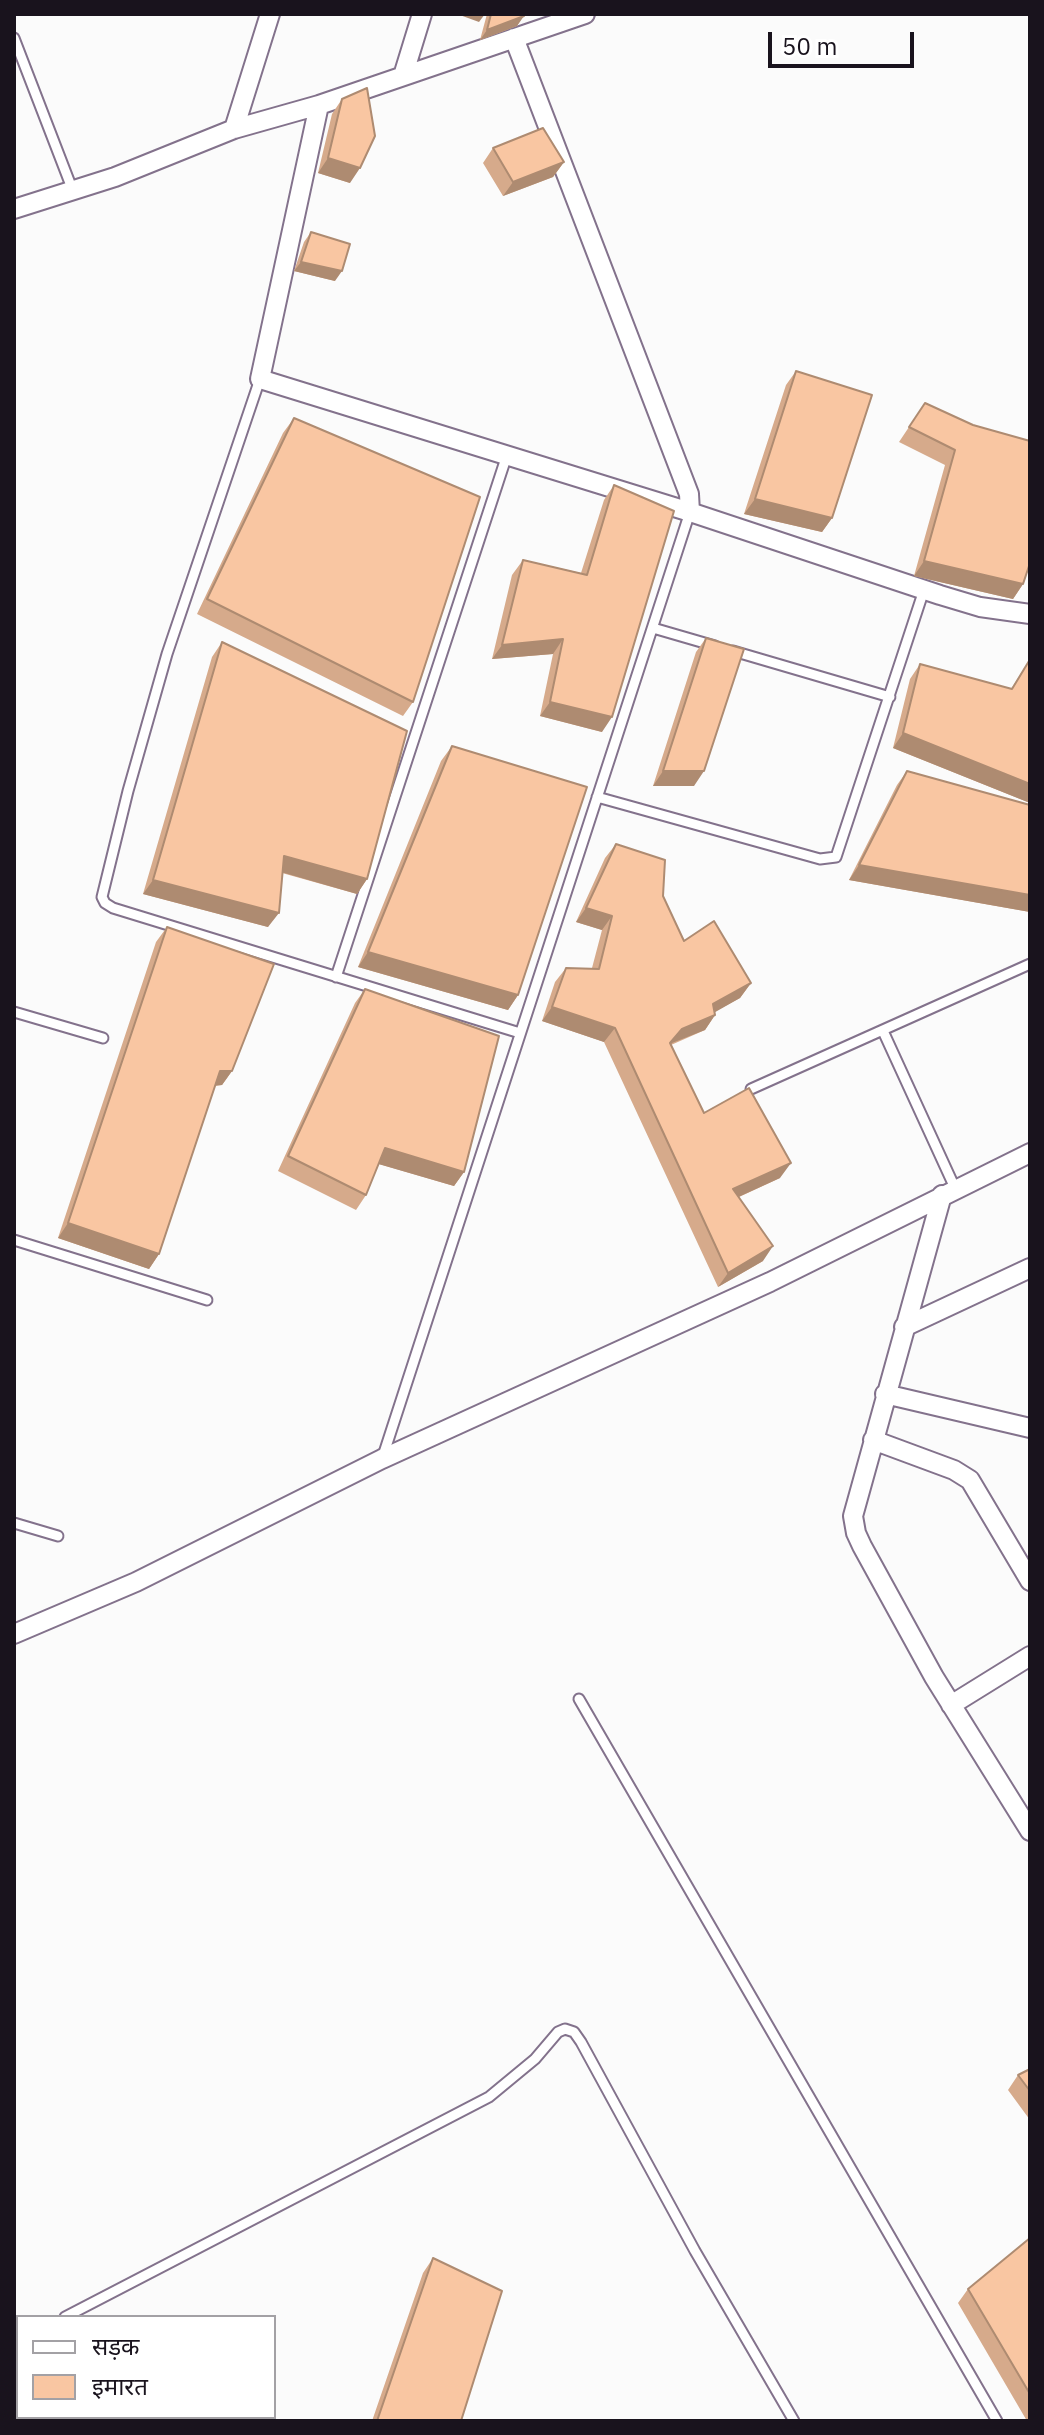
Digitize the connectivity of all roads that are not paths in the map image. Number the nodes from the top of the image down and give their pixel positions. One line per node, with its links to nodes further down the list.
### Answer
1 (270, 14): 9 (street)
2 (422, 14): 7 (street)
3 (527, 14): 5 (street)
4 (585, 14): 5 (street)
5 (521, 36): 7 (street); 14 (street)
6 (14, 38): 10 (lane)
7 (403, 76): 8 (street)
8 (319, 105): 9 (street); 12 (street)
9 (234, 129): 10 (street)
10 (73, 191): 11 (street)
11 (14, 209)
12 (260, 379): 13 (street); 21 (lane)
13 (507, 455): 14 (street); 21 (lane)
14 (690, 512): 15 (street); 17 (lane)
15 (924, 590): 16 (street); 18 (lane)
16 (1030, 614)
17 (653, 628): 18 (lane); 19 (lane)
18 (890, 697): 19 (lane)
19 (597, 797): 24 (lane)
20 (1030, 964): 23 (lane)
21 (336, 977): 24 (lane)
22 (14, 1012): 25 (lane)
23 (883, 1031): 26 (lane); 28 (lane)
24 (520, 1033): 36 (lane)
25 (103, 1038)
26 (751, 1089)
27 (1030, 1153): 28 (street)
28 (949, 1191): 32 (street); 36 (street)
29 (14, 1240): 31 (lane)
30 (1030, 1268): 32 (street)
31 (207, 1300)
32 (904, 1327): 33 (street)
33 (885, 1394): 34 (street); 35 (street)
34 (1030, 1428)
35 (873, 1440): 39 (street); 43 (street)
36 (382, 1459): 40 (street)
37 (14, 1523): 38 (lane)
38 (58, 1536)
39 (1030, 1581)
40 (14, 1634)
41 (1030, 1656): 43 (street)
42 (579, 1699): 47 (lane)
43 (951, 1705): 44 (street)
44 (1030, 1831)
45 (69, 2315): 46 (lane)
46 (794, 2421)
47 (997, 2421)

